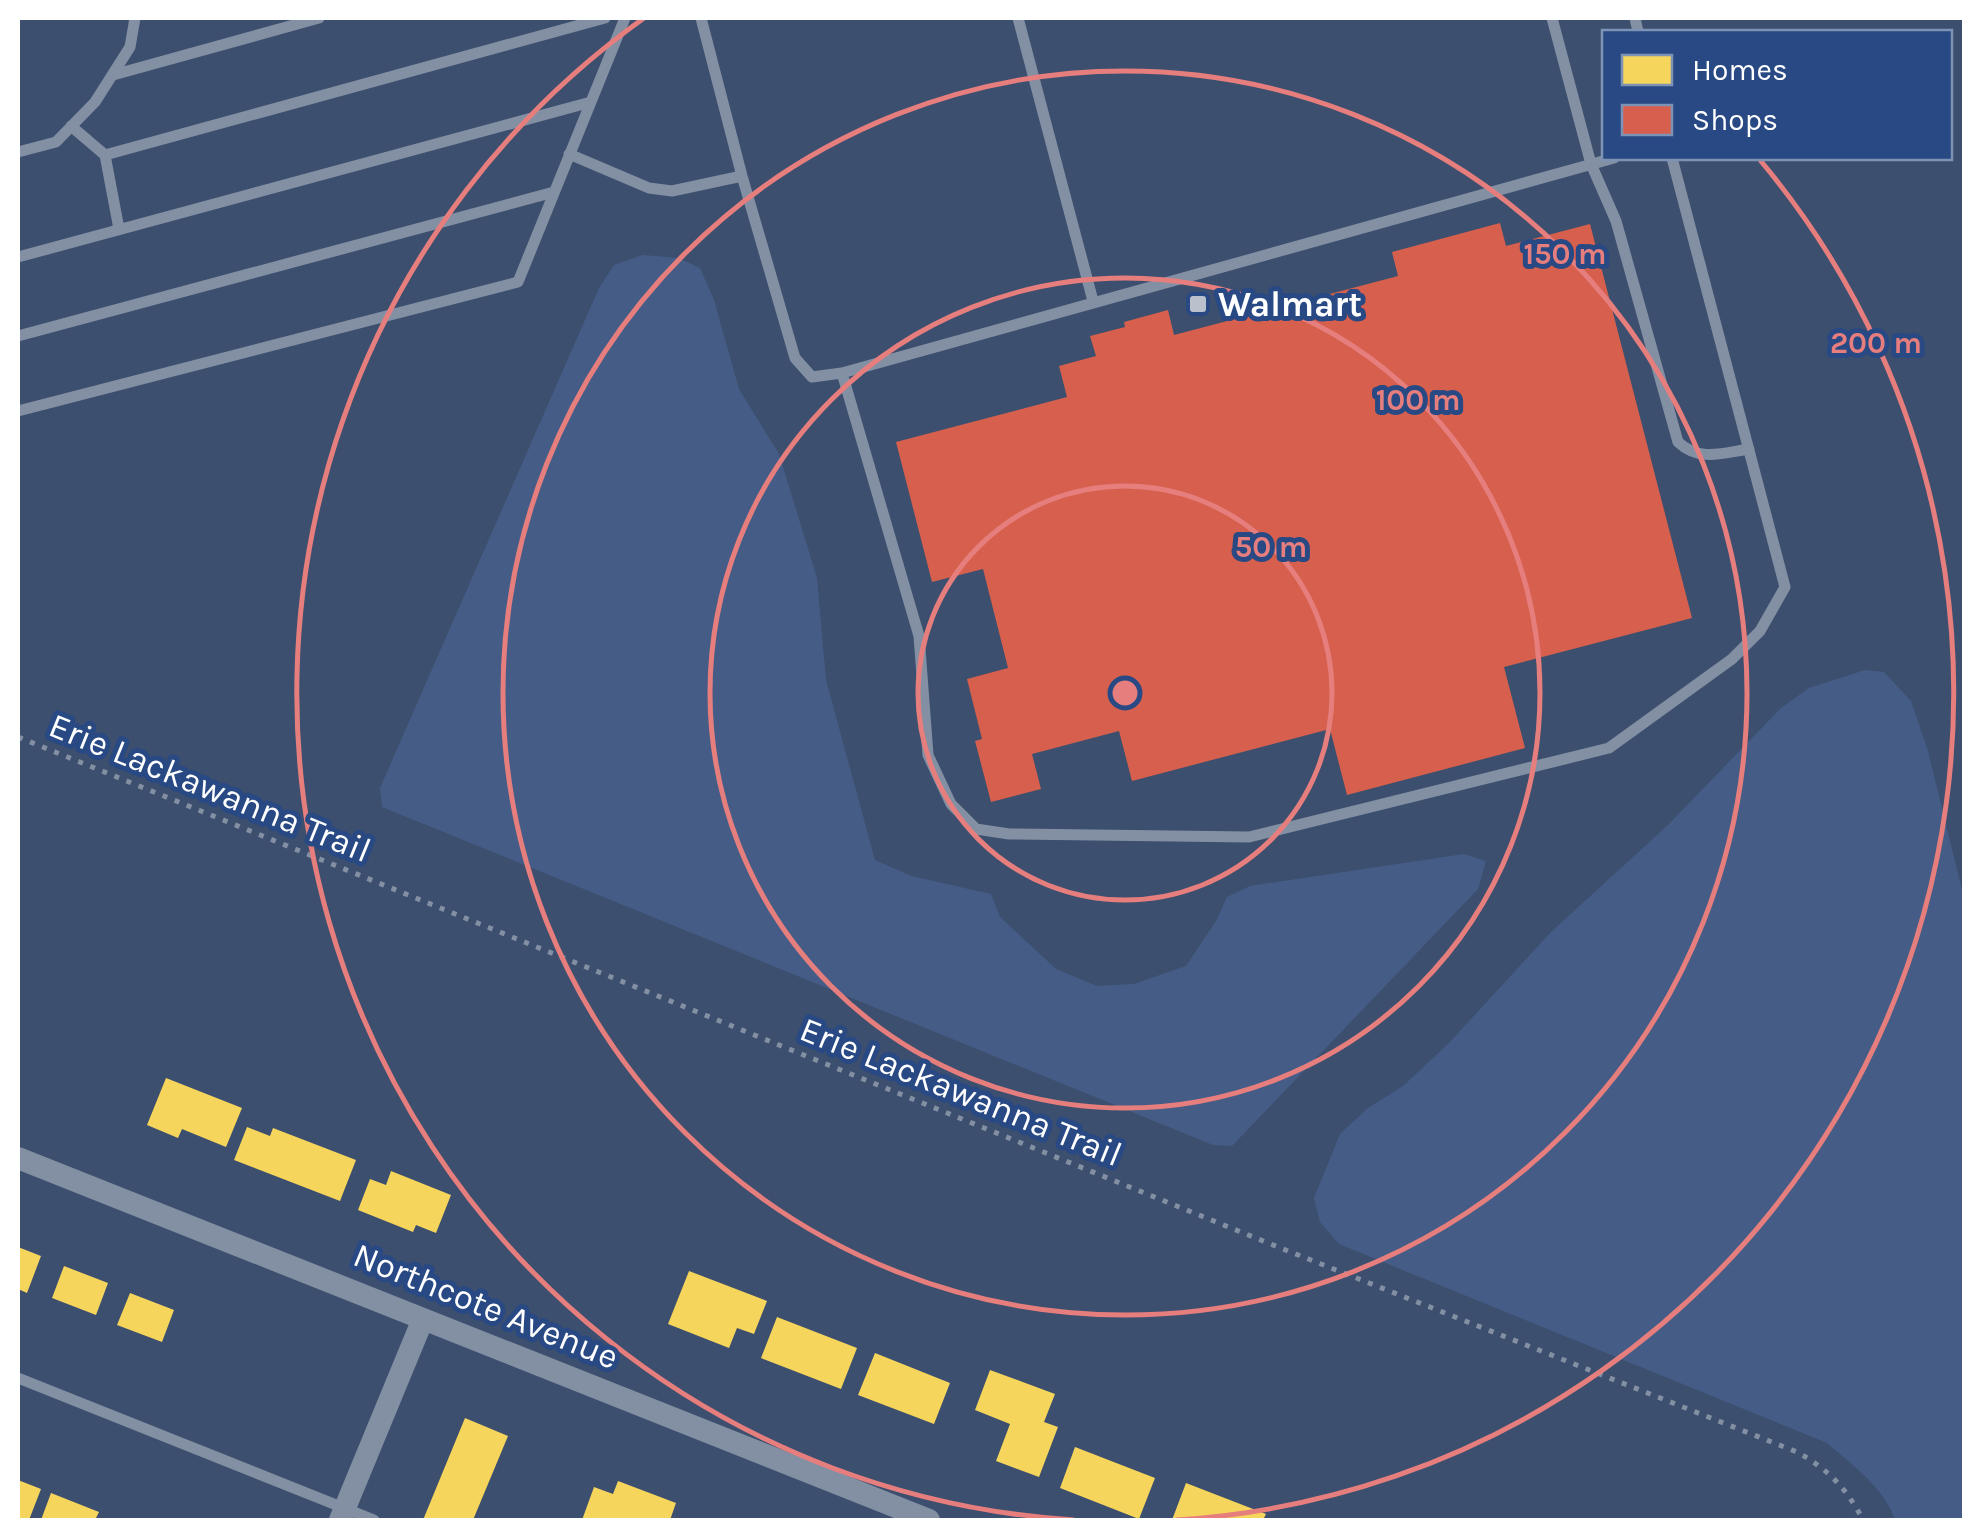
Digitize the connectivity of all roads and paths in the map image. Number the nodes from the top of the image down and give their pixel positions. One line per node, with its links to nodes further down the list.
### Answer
1 (135, 18): 8 (lane)
2 (319, 18): 8 (lane)
3 (606, 18): 13 (lane)
4 (624, 18): 9 (lane)
5 (702, 18): 17 (lane)
6 (1018, 18): 21 (lane)
7 (1552, 18): 16 (lane)
8 (113, 74): 10 (lane)
9 (590, 102): 12 (lane); 19 (lane)
10 (72, 126): 11 (lane); 13 (lane)
11 (18, 152)
12 (570, 154): 17 (lane); 18 (lane)
13 (105, 155): 19 (lane)
14 (1606, 160): 16 (lane)
15 (1673, 160): 25 (lane)
16 (1590, 164): 21 (lane); 25 (lane)
17 (742, 176): 23 (lane)
18 (554, 192): 22 (lane); 24 (lane)
19 (119, 229): 20 (lane)
20 (18, 256)
21 (1092, 301): 23 (lane)
22 (18, 336)
23 (842, 373): 25 (lane)
24 (18, 411)
25 (1749, 449)
26 (18, 738): 33 (path, Erie Lackawanna Trail)
27 (18, 1158): 28 (street, Northcote Avenue)
28 (423, 1318): 30 (street); 32 (street, Northcote Avenue)
29 (18, 1378): 30 (lane)
30 (342, 1515): 31 (lane)
31 (374, 1520)
32 (929, 1520)
33 (1863, 1520)

